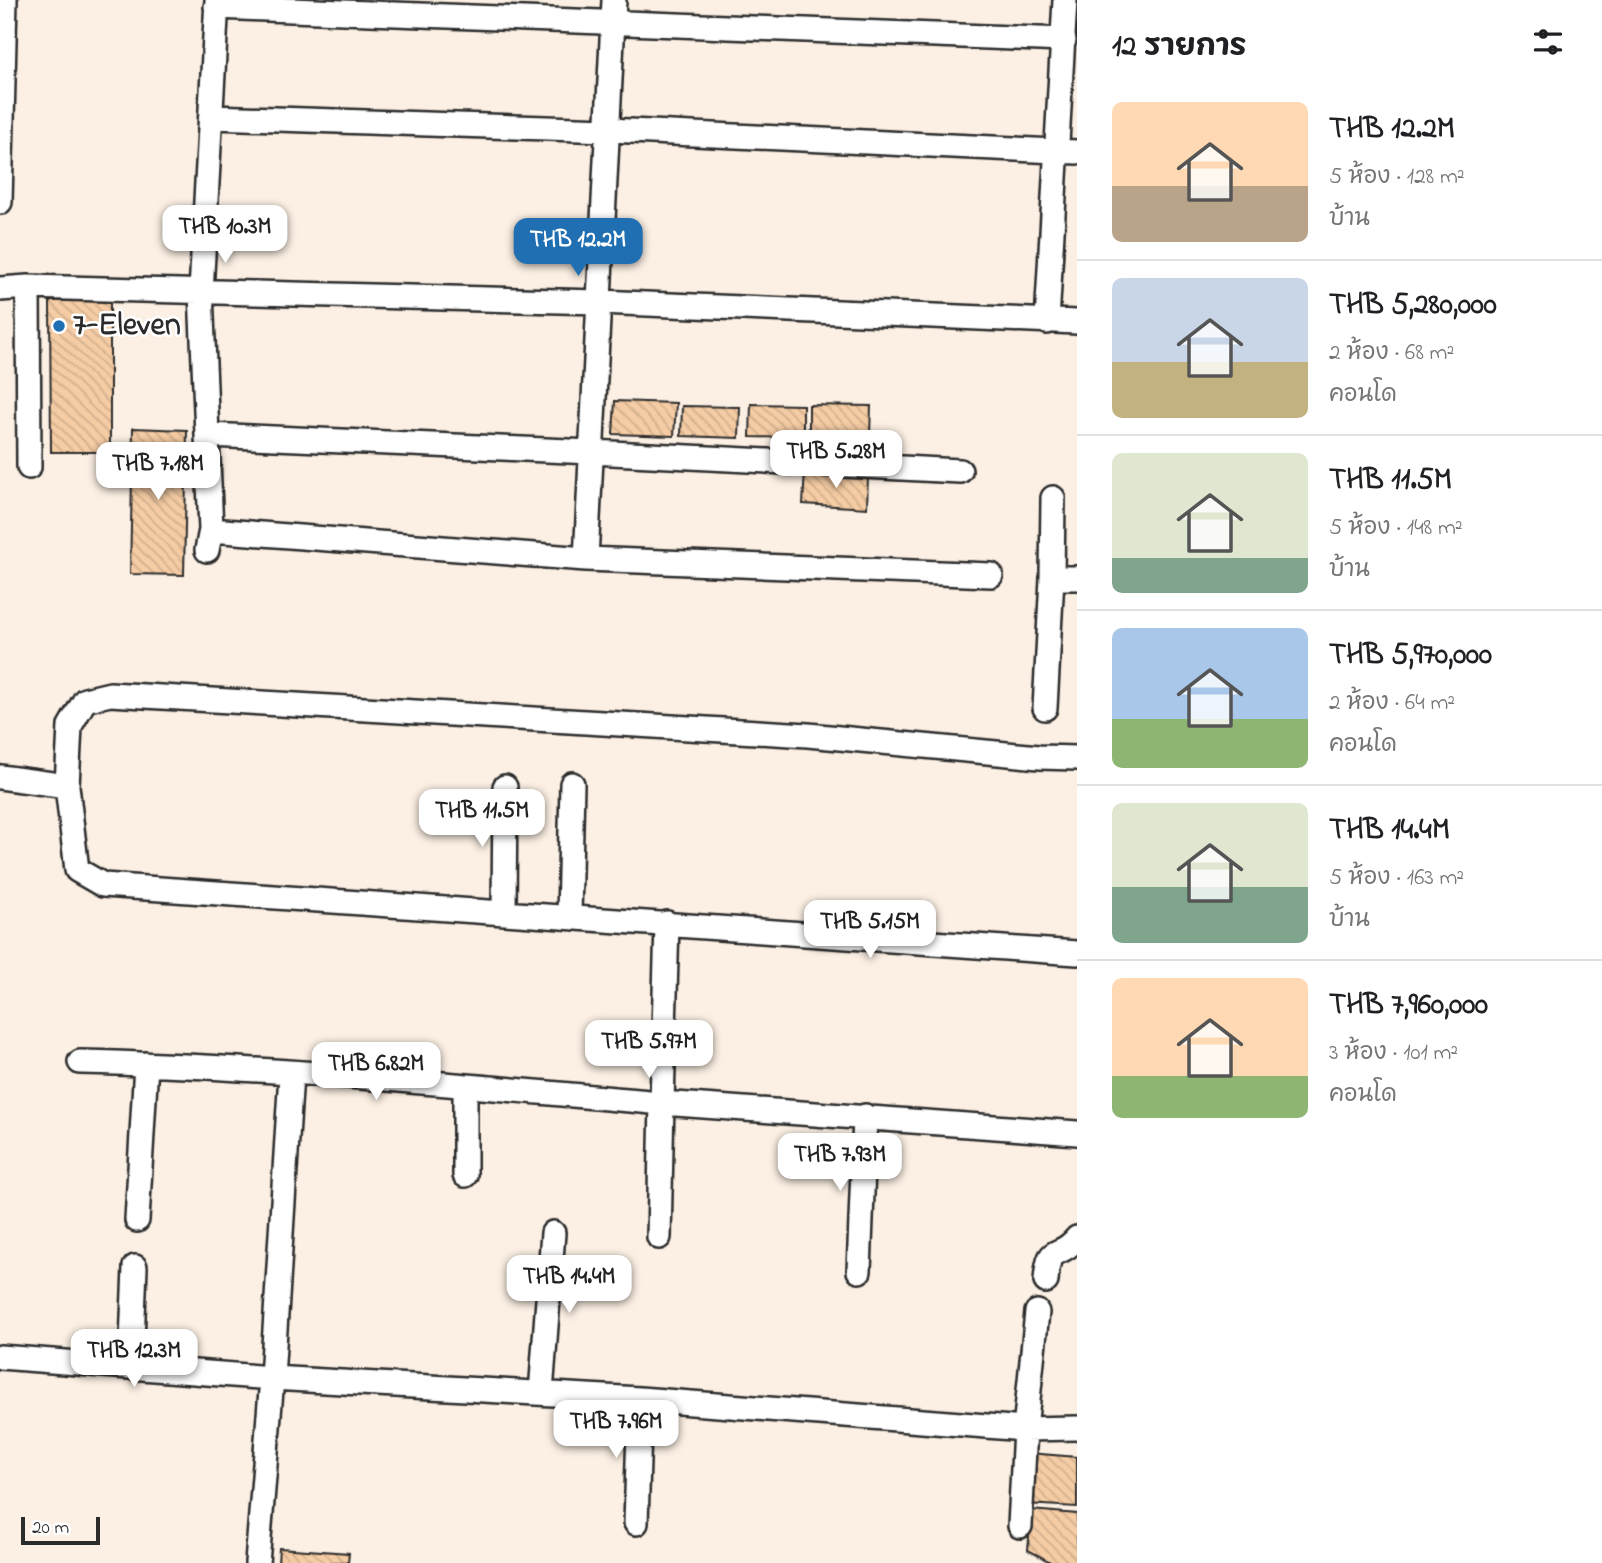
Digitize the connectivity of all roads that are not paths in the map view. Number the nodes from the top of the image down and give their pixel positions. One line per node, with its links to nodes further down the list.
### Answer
1 (5, 0): 10 (street)
2 (614, 0): 5 (street)
3 (1065, 0): 6 (street)
4 (217, 4): 5 (street); 7 (street)
5 (613, 24): 6 (street); 8 (street)
6 (1064, 40): 9 (street)
7 (212, 117): 8 (street); 13 (street)
8 (610, 130): 9 (street); 14 (street)
9 (1067, 151): 15 (street)
10 (0, 202)
11 (29, 286): 12 (street); 13 (street); 19 (street)
12 (0, 289)
13 (201, 292): 14 (street); 17 (street)
14 (599, 302): 15 (street); 18 (street)
15 (1047, 322): 16 (street)
16 (1077, 322)
17 (208, 435): 18 (street); 22 (street)
18 (592, 452): 20 (street); 22 (street)
19 (29, 467)
20 (960, 471)
21 (1053, 498): 24 (street)
22 (586, 559): 23 (street)
23 (991, 575)
24 (1052, 578): 25 (street); 26 (street)
25 (1077, 578)
26 (1045, 708)
27 (1077, 758): 30 (street)
28 (0, 777): 30 (street)
29 (572, 783): 33 (street)
30 (67, 786): 32 (street)
31 (505, 787): 32 (street)
32 (504, 912): 33 (street)
33 (569, 917): 34 (street)
34 (667, 923): 35 (street); 40 (street)
35 (1077, 953)
36 (80, 1062): 37 (street)
37 (146, 1064): 38 (street); 44 (street)
38 (291, 1074): 39 (street); 54 (street)
39 (465, 1086): 40 (street); 43 (street)
40 (662, 1103): 41 (street); 46 (street)
41 (865, 1116): 42 (street); 49 (street)
42 (1077, 1133)
43 (465, 1175)
44 (136, 1220)
45 (553, 1233): 55 (street)
46 (659, 1237)
47 (1077, 1238): 50 (street)
48 (135, 1266): 53 (street)
49 (859, 1271)
50 (1046, 1281)
51 (1037, 1312): 58 (street)
52 (0, 1357): 53 (street)
53 (131, 1367): 54 (street)
54 (272, 1378): 55 (street); 61 (street)
55 (541, 1393): 56 (street)
56 (640, 1399): 58 (street); 59 (street)
57 (1077, 1428): 58 (street)
58 (1025, 1429): 60 (street)
59 (636, 1523)
60 (1020, 1525)
61 (257, 1563)

